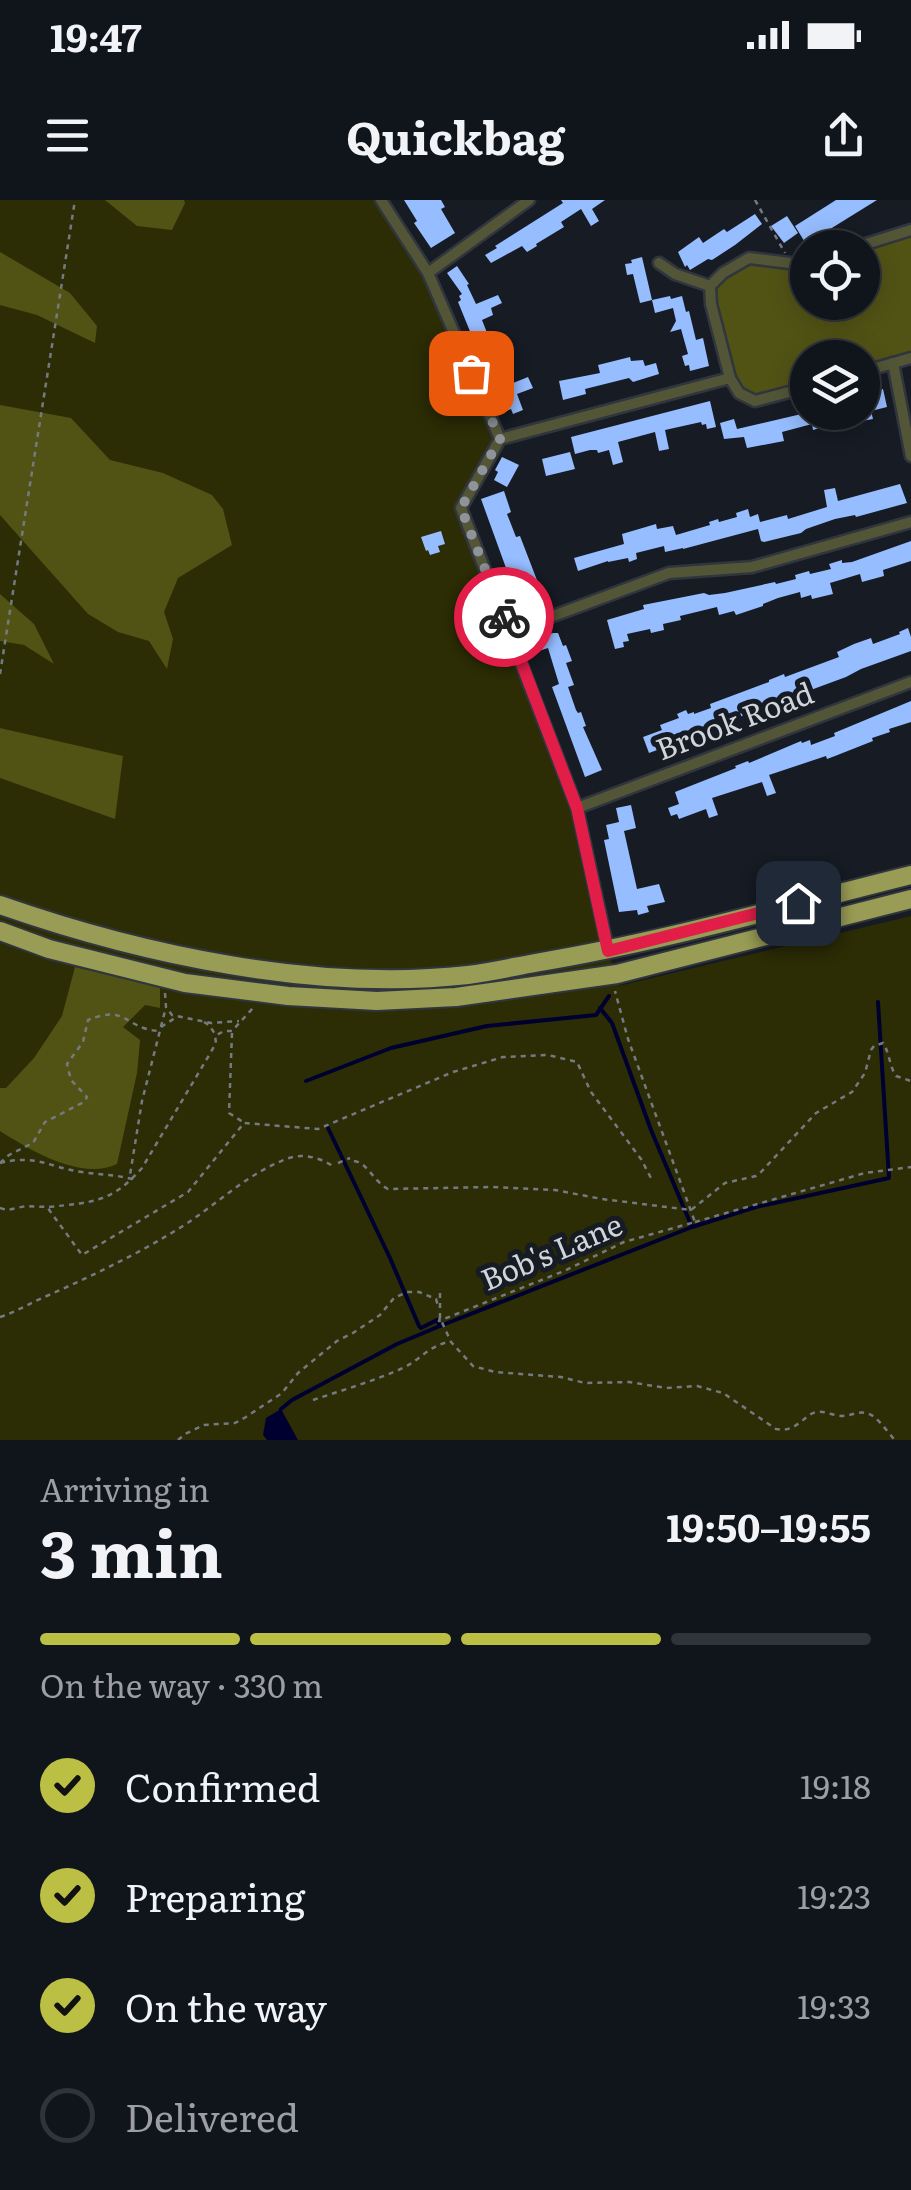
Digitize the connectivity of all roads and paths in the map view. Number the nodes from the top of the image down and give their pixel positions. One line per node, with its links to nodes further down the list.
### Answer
1 (75, 200): 21 (path)
2 (380, 200): 10 (street)
3 (530, 200): 10 (street)
4 (755, 200): 7 (path)
5 (911, 230): 6 (street)
6 (880, 240)
7 (790, 261)
8 (659, 263): 11 (street)
9 (790, 263): 11 (street)
10 (428, 273): 17 (street)
11 (710, 286): 15 (street)
12 (911, 358): 13 (street)
13 (893, 363): 14 (street); 18 (street)
14 (880, 367)
15 (730, 378): 16 (street); 17 (street)
16 (790, 392)
17 (500, 439): 20 (street)
18 (911, 456)
19 (911, 522): 20 (street)
20 (510, 632): 23 (street)
21 (0, 674)
22 (911, 682): 23 (street, Brook Road)
23 (577, 808): 28 (street)
24 (911, 874): 28 (highway)
25 (911, 899): 29 (highway)
26 (0, 905): 28 (highway)
27 (0, 930): 30 (highway)
28 (608, 951)
29 (611, 975): 31 (highway); 47 (path)
30 (164, 977): 31 (highway); 32 (path)
31 (255, 992): 35 (path)
32 (166, 1007): 33 (path); 36 (path)
33 (182, 1017): 34 (path); 36 (path)
34 (202, 1021): 35 (path); 38 (path)
35 (240, 1021): 37 (path)
36 (160, 1030): 41 (path); 43 (path)
37 (232, 1031): 38 (path); 40 (path)
38 (215, 1036): 43 (path)
39 (911, 1081): 47 (path)
40 (244, 1123): 44 (path); 45 (path)
41 (0, 1163): 43 (path)
42 (911, 1167): 48 (path)
43 (132, 1180): 45 (path)
44 (652, 1180)
45 (47, 1207): 46 (path)
46 (0, 1208)
47 (691, 1210): 48 (path); 51 (path)
48 (694, 1222): 52 (path, Bob's Lane)
49 (440, 1292): 50 (path)
50 (439, 1308): 52 (path); 55 (path)
51 (0, 1317)
52 (440, 1320): 53 (path)
53 (452, 1342): 54 (path); 56 (path)
54 (313, 1400)
55 (178, 1440)
56 (895, 1440)

